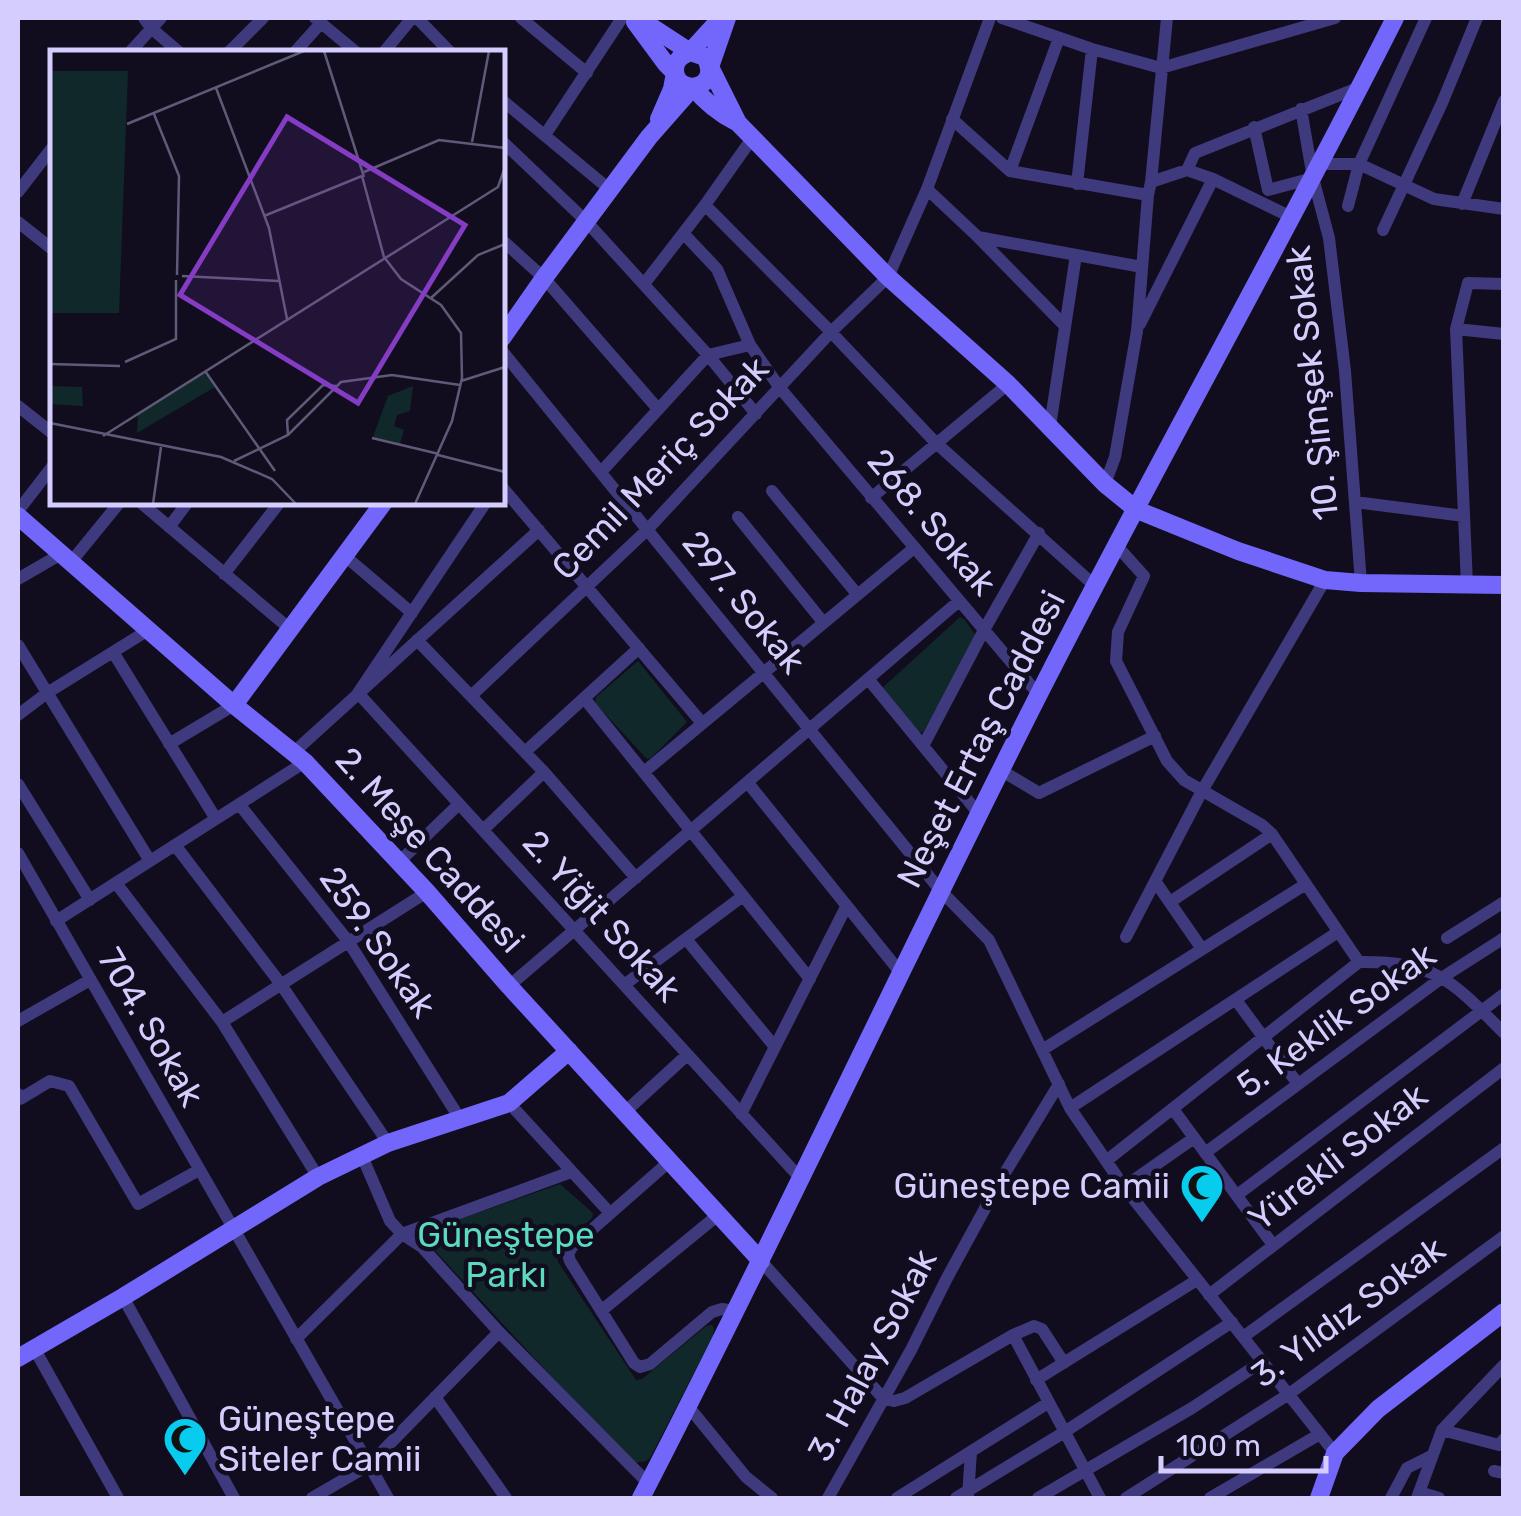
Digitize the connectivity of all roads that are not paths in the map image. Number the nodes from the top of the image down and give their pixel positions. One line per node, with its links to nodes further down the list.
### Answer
1 (263, 18): 20 (street)
2 (414, 18): 23 (street); 24 (street)
3 (521, 18): 28 (street)
4 (622, 18): 28 (street)
5 (635, 18): 25 (main road); 29 (main road)
6 (724, 18): 25 (main road); 26 (main road)
7 (990, 18): 35 (street)
8 (1002, 18): 16 (street)
9 (1167, 18): 27 (street)
10 (1335, 18): 27 (street)
11 (1396, 18): 31 (main road, Neşet Ertaş Caddesi)
12 (1426, 18): 43 (street)
13 (1477, 18): 49 (street)
14 (318, 20): 21 (street); 22 (street)
15 (152, 21): 18 (street); 19 (street)
16 (1060, 38): 17 (street); 45 (street)
17 (1092, 49): 27 (street); 48 (street)
18 (131, 50)
19 (177, 50)
20 (231, 50)
21 (296, 50)
22 (354, 50)
23 (386, 50)
24 (448, 50)
25 (690, 52): 26 (main road); 29 (main road)
26 (710, 67): 30 (main road); 36 (main road)
27 (1161, 68): 50 (street)
28 (588, 73): 38 (street)
29 (675, 73): 30 (main road); 39 (main road)
30 (693, 87): 36 (main road); 39 (main road)
31 (1360, 87): 34 (street); 46 (main road, Neşet Ertaş Caddesi)
32 (1504, 101): 54 (street)
33 (505, 102): 38 (street)
34 (1300, 110): 37 (street); 46 (street, 10. Şimşek Sokak)
35 (952, 119): 45 (street); 51 (street)
36 (738, 123): 40 (main road)
37 (1254, 128): 44 (street); 46 (street)
38 (545, 135): 52 (street)
39 (649, 137): 52 (main road)
40 (752, 138): 55 (street); 68 (main road)
41 (505, 145): 59 (street)
42 (50, 151): 53 (street)
43 (1359, 164): 46 (street); 49 (street); 56 (street)
44 (1187, 170): 47 (street); 50 (street)
45 (1010, 171): 48 (street)
46 (1317, 171): 58 (main road, Neşet Ertaş Caddesi); 95 (street, 10. Şimşek Sokak)
47 (1213, 178): 58 (street); 74 (street)
48 (1077, 184): 50 (street)
49 (1404, 184): 54 (street); 61 (street)
50 (1150, 188): 67 (street)
51 (927, 189): 63 (street); 68 (street)
52 (609, 190): 59 (main road)
53 (18, 192)
54 (1462, 204): 57 (street)
55 (705, 205): 62 (street); 75 (street)
56 (1348, 206)
57 (1503, 207)
58 (1291, 217): 102 (main road, Neşet Ertaş Caddesi)
59 (586, 221): 69 (main road); 70 (street)
60 (18, 222): 65 (street)
61 (1383, 230)
62 (683, 232): 70 (street); 78 (street, 268. Sokak)
63 (978, 236): 66 (street); 72 (street)
64 (505, 243): 69 (street)
65 (50, 246)
66 (1076, 255): 67 (street); 72 (street)
67 (1142, 267): 74 (street)
68 (888, 277): 75 (street, Cemil Meriç Sokak); 81 (main road)
69 (544, 278): 76 (main road); 84 (street)
70 (644, 284): 80 (street)
71 (1504, 284): 73 (street)
72 (1065, 326): 86 (street)
73 (1456, 329): 77 (street); 105 (street)
74 (1137, 330): 91 (street)
75 (832, 332): 82 (street, Cemil Meriç Sokak); 88 (street)
76 (505, 334)
77 (1504, 334)
78 (750, 346): 80 (street); 82 (street, 268. Sokak)
79 (505, 354): 90 (street, 297. Sokak)
80 (708, 356): 84 (street); 85 (street)
81 (1008, 384): 86 (main road); 88 (street)
82 (780, 388): 85 (street, Cemil Meriç Sokak); 94 (street, 268. Sokak)
83 (18, 406): 87 (street)
84 (658, 409): 90 (street)
85 (756, 414): 108 (street, Cemil Meriç Sokak)
86 (1050, 426): 91 (main road)
87 (50, 431)
88 (936, 442): 94 (street); 109 (street)
89 (50, 470): 103 (street)
90 (600, 472): 108 (street, 297. Sokak)
91 (1104, 484): 102 (main road)
92 (505, 490): 107 (street)
93 (772, 491): 122 (street)
94 (871, 498): 111 (street, 268. Sokak)
95 (1355, 502): 105 (street); 117 (street, 10. Şimşek Sokak)
96 (117, 505): 113 (street)
97 (143, 505): 106 (street)
98 (186, 505): 106 (street)
99 (278, 505): 114 (street)
100 (382, 505): 112 (main road)
101 (484, 505): 124 (street)
102 (1137, 510): 110 (main road, Neşet Ertaş Caddesi); 116 (main road)
103 (18, 514): 113 (main road, 2. Meşe Caddesi)
104 (738, 516): 125 (street)
105 (1464, 516): 118 (street)
106 (169, 527): 114 (street)
107 (539, 530): 121 (street); 129 (street)
108 (647, 530): 121 (street, Cemil Meriç Sokak); 133 (street, 297. Sokak)
109 (1040, 533): 120 (street); 128 (street)
110 (1117, 546): 120 (main road, Neşet Ertaş Caddesi); 144 (street)
111 (914, 548): 122 (street); 123 (street, 268. Sokak)
112 (344, 556): 124 (street); 127 (main road)
113 (66, 558): 115 (street); 126 (main road, 2. Meşe Caddesi)
114 (224, 574): 127 (street)
115 (18, 579)
116 (1325, 580): 117 (main road); 154 (street)
117 (1361, 583): 118 (main road)
118 (1467, 585): 119 (main road)
119 (1504, 585)
120 (1095, 586): 137 (main road, Neşet Ertaş Caddesi)
121 (588, 588): 131 (street); 138 (street, Cemil Meriç Sokak)
122 (857, 594): 125 (street)
123 (959, 601): 128 (street, 268. Sokak); 134 (street)
124 (412, 613): 136 (street)
125 (823, 622): 133 (street)
126 (150, 629): 132 (street); 140 (main road, 2. Meşe Caddesi)
127 (290, 630): 140 (main road)
128 (984, 630): 137 (street, 268. Sokak); 146 (street)
129 (418, 640): 136 (street); 138 (street)
130 (18, 645): 135 (street)
131 (638, 648): 139 (street); 142 (street)
132 (113, 652): 135 (street); 145 (street)
133 (762, 673): 142 (street); 143 (street, 297. Sokak)
134 (869, 680): 143 (street); 146 (street)
135 (47, 692): 141 (street); 164 (street)
136 (358, 694): 148 (street); 156 (street, 2. Yiğit Sokak)
137 (1039, 695): 149 (main road, Neşet Ertaş Caddesi)
138 (471, 696): 147 (street)
139 (584, 698): 147 (street); 151 (street)
140 (234, 704): 145 (street); 148 (main road, 2. Meşe Caddesi)
141 (18, 716)
142 (702, 723): 151 (street)
143 (809, 731): 152 (street); 170 (street, 297. Sokak)
144 (1155, 736): 149 (street); 154 (street)
145 (170, 744): 158 (street)
146 (923, 746): 157 (street)
147 (525, 752): 150 (street)
148 (300, 757): 155 (street); 165 (main road, 2. Meşe Caddesi)
149 (1002, 771): 157 (main road, Neşet Ertaş Caddesi)
150 (544, 772): 159 (street); 166 (street)
151 (644, 772): 160 (street)
152 (748, 783): 160 (street); 176 (street)
153 (18, 784): 173 (street)
154 (1202, 790): 161 (street); 167 (street)
155 (239, 804): 158 (street); 184 (street, 259. Sokak)
156 (459, 804): 159 (street, 2. Yiğit Sokak); 165 (street)
157 (979, 814): 170 (main road, Neşet Ertaş Caddesi)
158 (216, 819): 162 (street)
159 (483, 830): 178 (street, 2. Yiğit Sokak)
160 (691, 831): 166 (street); 172 (street)
161 (1272, 834): 169 (street); 174 (street)
162 (175, 845): 164 (street); 191 (street)
163 (19, 860): 177 (street, 704. Sokak)
164 (150, 861): 168 (street)
165 (399, 862): 171 (main road, 2. Meşe Caddesi)
166 (636, 878): 178 (street)
167 (1155, 881): 174 (street); 180 (street)
168 (116, 884): 173 (street); 198 (street, 704. Sokak)
169 (1306, 884): 179 (street); 185 (street)
170 (940, 890): 187 (main road, Neşet Ertaş Caddesi); 202 (street, 297. Sokak)
171 (427, 892): 184 (street); 193 (main road, 2. Meşe Caddesi)
172 (743, 896): 183 (street); 189 (street)
173 (90, 900): 177 (street)
174 (1170, 902): 185 (street)
175 (1504, 902): 181 (street)
176 (846, 907): 187 (street); 189 (street)
177 (56, 921): 190 (street, 704. Sokak)
178 (574, 930): 192 (street, 2. Yiğit Sokak); 193 (street)
179 (1338, 932): 186 (street); 195 (street)
180 (1126, 937)
181 (1447, 938)
182 (1504, 938): 188 (street, 5. Keklik Sokak)
183 (686, 940): 192 (street); 201 (street)
184 (348, 941): 191 (street); 214 (street, 259. Sokak)
185 (1202, 949): 202 (street)
186 (1359, 962): 188 (street); 200 (street)
187 (900, 972): 225 (main road, Neşet Ertaş Caddesi)
188 (1444, 976): 196 (street); 207 (street, 5. Keklik Sokak)
189 (810, 979): 201 (street)
190 (90, 980): 197 (street); 222 (street, 704. Sokak)
191 (280, 984): 198 (street); 216 (street)
192 (624, 985): 204 (street, 2. Yiğit Sokak)
193 (509, 986): 203 (main road, 2. Meşe Caddesi)
194 (1504, 994): 196 (street)
195 (1236, 1000): 200 (street); 210 (street)
196 (1480, 1010): 199 (street); 227 (street)
197 (18, 1021)
198 (222, 1022): 224 (street, 704. Sokak)
199 (1504, 1034)
200 (1264, 1038): 207 (street); 211 (street)
201 (775, 1047): 213 (street)
202 (1042, 1050): 206 (street, 297. Sokak)
203 (570, 1051): 209 (main road); 212 (main road, 2. Meşe Caddesi)
204 (687, 1054): 212 (street); 213 (street, 2. Yiğit Sokak)
205 (1504, 1068): 233 (street, Yürekli Sokak)
206 (1059, 1084): 210 (street, 297. Sokak); 254 (street, 3. Halay Sokak)
207 (1298, 1084): 218 (street, 5. Keklik Sokak)
208 (18, 1094): 222 (street)
209 (509, 1103): 214 (main road); 223 (street)
210 (1070, 1108): 221 (street, 297. Sokak)
211 (1173, 1109): 215 (street); 221 (street)
212 (626, 1111): 220 (main road, 2. Meşe Caddesi)
213 (742, 1114): 225 (street, 2. Yiğit Sokak)
214 (460, 1120): 216 (main road)
215 (1194, 1138): 218 (street); 226 (street)
216 (388, 1144): 219 (main road)
217 (1504, 1148): 244 (street)
218 (1205, 1153): 227 (street)
219 (362, 1156): 224 (main road); 231 (street)
220 (670, 1160): 228 (street); 229 (main road, 2. Meşe Caddesi)
221 (1106, 1161): 226 (street, 297. Sokak)
222 (199, 1170): 230 (street, 704. Sokak)
223 (571, 1172): 228 (street); 231 (street)
224 (318, 1177): 230 (main road)
225 (801, 1179): 234 (main road, Neşet Ertaş Caddesi)
226 (1124, 1187): 235 (street, 297. Sokak)
227 (1236, 1195): 233 (street)
228 (610, 1214): 238 (street)
229 (718, 1216): 234 (main road, 2. Meşe Caddesi); 238 (street)
230 (233, 1230): 237 (main road); 245 (street, 704. Sokak)
231 (402, 1234): 242 (street); 245 (street)
232 (1504, 1236): 252 (street, 3. Yıldız Sokak)
233 (1272, 1246): 236 (street, Yürekli Sokak)
234 (761, 1261): 239 (main road, Neşet Ertaş Caddesi); 254 (street)
235 (1197, 1280): 236 (street, 297. Sokak); 249 (street)
236 (1209, 1295): 241 (street, 297. Sokak)
237 (123, 1297): 246 (main road); 271 (street)
238 (601, 1310): 239 (street)
239 (734, 1311): 256 (main road, Neşet Ertaş Caddesi)
240 (1504, 1312): 262 (main road)
241 (1232, 1322): 244 (street, 297. Sokak); 258 (street)
242 (499, 1332): 253 (street); 266 (street)
243 (1013, 1336): 249 (street); 251 (street); 254 (street)
244 (1244, 1337): 248 (street, 297. Sokak)
245 (296, 1338): 264 (street, 704. Sokak)
246 (34, 1348): 247 (main road); 270 (street)
247 (18, 1358)
248 (1262, 1362): 252 (street, 297. Sokak); 265 (street)
249 (1064, 1363): 251 (street)
250 (1504, 1365): 257 (street)
251 (1036, 1380): 255 (street)
252 (1289, 1394): 259 (street, 297. Sokak); 280 (street, 3. Yıldız Sokak)
253 (436, 1397): 264 (street); 274 (street)
254 (883, 1398): 276 (street, 3. Halay Sokak)
255 (1048, 1404): 258 (street); 261 (street)
256 (688, 1406): 266 (main road, Neşet Ertaş Caddesi); 275 (street)
257 (1442, 1430): 260 (street); 263 (street)
258 (1062, 1432): 265 (street); 268 (street)
259 (1320, 1434): 262 (street, 297. Sokak); 281 (street)
260 (1501, 1442)
261 (970, 1452): 268 (street); 277 (street)
262 (1335, 1452): 269 (main road)
263 (1431, 1456): 267 (street); 282 (street)
264 (368, 1465): 272 (street); 273 (street, 704. Sokak)
265 (1085, 1472): 278 (street); 279 (street)
266 (645, 1491)
267 (1418, 1495): 283 (street)
268 (964, 1496)
269 (1316, 1497)
270 (118, 1498)
271 (234, 1498)
272 (312, 1498)
273 (388, 1498)
274 (506, 1498)
275 (772, 1498)
276 (828, 1498)
277 (896, 1498)
278 (1038, 1498)
279 (1100, 1498)
280 (1128, 1498)
281 (1210, 1498)
282 (1391, 1498)
283 (1439, 1498)

